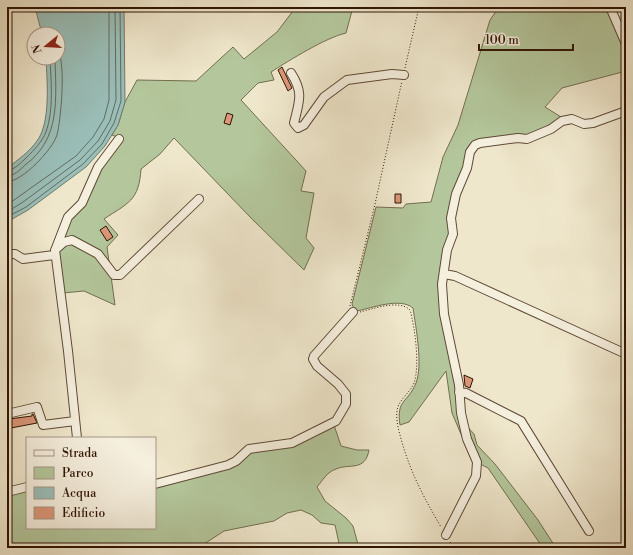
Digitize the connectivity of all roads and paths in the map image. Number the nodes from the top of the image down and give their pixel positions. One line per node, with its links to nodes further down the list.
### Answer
1 (419, 7): 5 (path)
2 (610, 7): 3 (street)
3 (626, 44)
4 (291, 73): 5 (street)
5 (404, 75): 12 (path)
6 (626, 111): 11 (street)
7 (119, 139): 9 (street)
8 (199, 199): 9 (street)
9 (54, 252): 10 (street); 16 (street)
10 (7, 254)
11 (444, 274): 13 (street); 14 (street)
12 (353, 312): 18 (street); 22 (path)
13 (626, 354)
14 (459, 392): 21 (street); 22 (street)
15 (7, 414): 16 (street)
16 (75, 421): 17 (street)
17 (77, 437)
18 (156, 484)
19 (26, 487): 20 (street)
20 (7, 492)
21 (589, 531)
22 (446, 535): 23 (path)
23 (454, 548)

